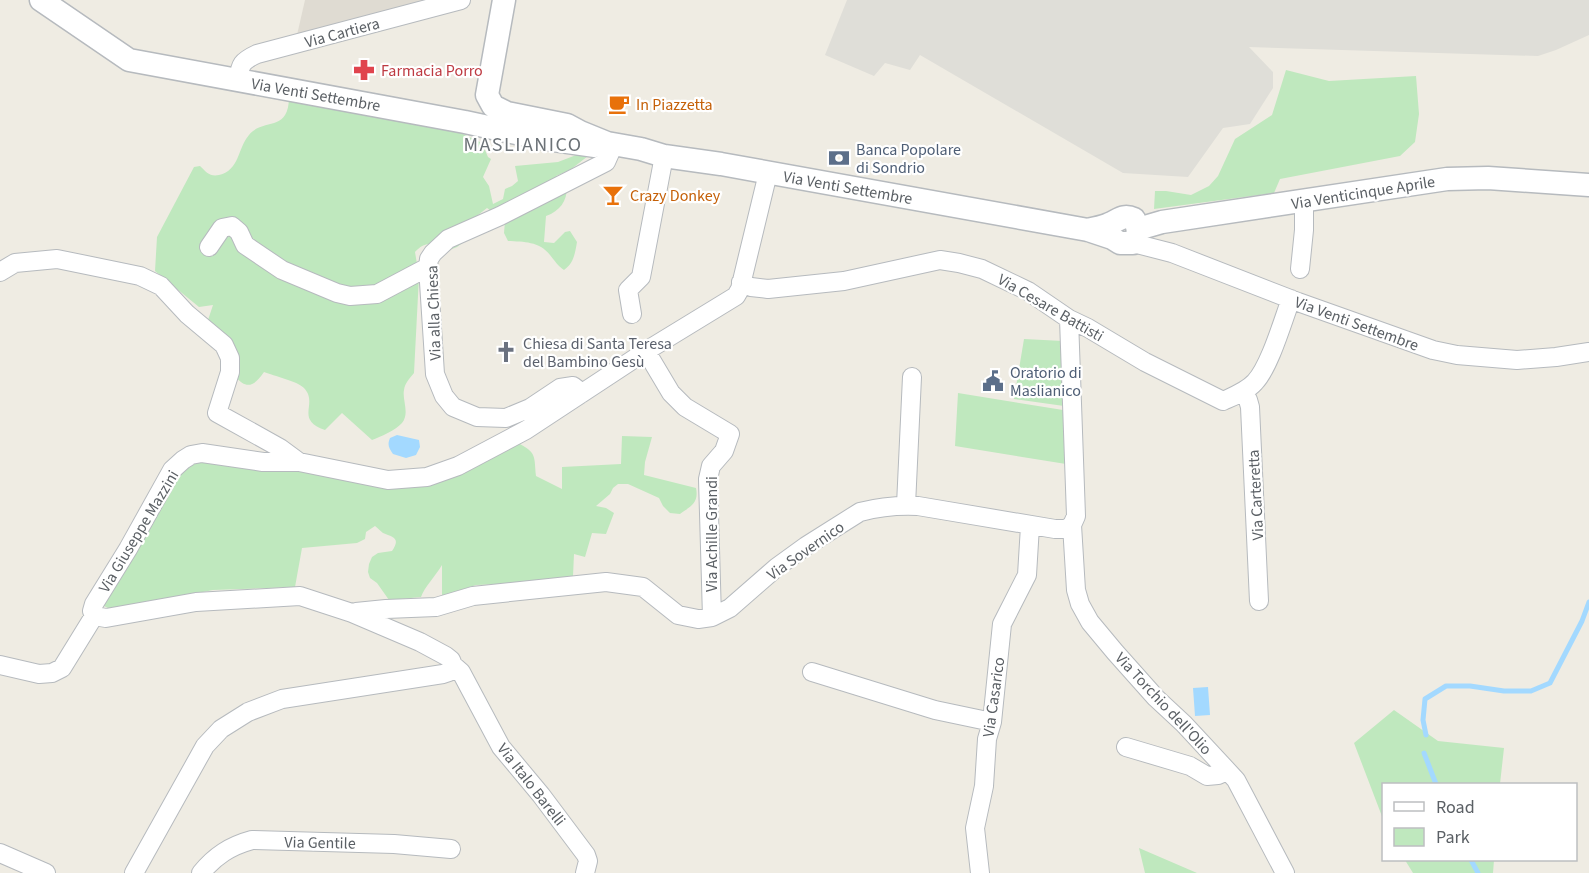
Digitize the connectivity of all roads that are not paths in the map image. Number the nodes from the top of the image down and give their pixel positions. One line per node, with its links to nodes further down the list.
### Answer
1 (41, 0): 4 (street, Via Venti Settembre)
2 (460, 0): 4 (street, Via Cartiera)
3 (504, 0): 5 (street)
4 (238, 80): 6 (street, Via Venti Settembre)
5 (487, 95): 6 (street); 7 (street, Via Venti Settembre)
6 (478, 124): 7 (street, Via Venti Settembre)
7 (611, 143): 8 (street, Via Venti Settembre); 14 (street, Via alla Chiesa)
8 (664, 156): 9 (street, Via Venti Settembre); 19 (street)
9 (768, 173): 12 (street, Via Venti Settembre); 17 (street, Via Giuseppe Mazzini)
10 (1589, 185): 11 (street, Via Venticinque Aprile)
11 (1304, 201): 12 (street, Via Venticinque Aprile); 15 (street)
12 (1124, 233): 18 (street, Via Venti Settembre)
13 (209, 247): 14 (street)
14 (428, 267): 25 (street, Via alla Chiesa)
15 (1300, 269)
16 (0, 272): 26 (street)
17 (741, 282): 20 (street, Via Cesare Battisti); 21 (street, Via Giuseppe Mazzini)
18 (1291, 299): 22 (street, Via Venti Settembre); 24 (street)
19 (632, 314)
20 (1069, 318): 24 (street, Via Cesare Battisti); 28 (street)
21 (646, 351): 25 (street, Via Giuseppe Mazzini); 33 (street, Via Achille Grandi)
22 (1589, 352)
23 (912, 377): 27 (street)
24 (1242, 392): 30 (street, Via Carteretta)
25 (582, 393): 26 (street, Via Giuseppe Mazzini)
26 (299, 462): 32 (street, Via Giuseppe Mazzini)
27 (906, 505): 29 (street, Via Sovernico); 33 (street, Via Sovernico)
28 (1072, 525): 29 (street, Via Sovernico); 39 (street, Via Torchio dell'Olio)
29 (1030, 526): 37 (street, Via Casarico)
30 (1260, 601)
31 (351, 613): 32 (street, Via Giuseppe Mazzini); 33 (street); 35 (street, Via Giuseppe Mazzini)
32 (94, 616): 34 (street)
33 (712, 617)
34 (0, 665)
35 (453, 665): 43 (street); 45 (street, Via Italo Barelli)
36 (812, 672): 37 (street)
37 (992, 722): 46 (street, Via Casarico)
38 (1126, 747): 39 (street)
39 (1227, 771): 47 (street, Via Torchio dell'Olio)
40 (451, 849): 44 (street, Via Gentile)
41 (0, 853): 42 (street)
42 (46, 873)
43 (134, 873)
44 (201, 873)
45 (585, 873)
46 (980, 873)
47 (1285, 873)

